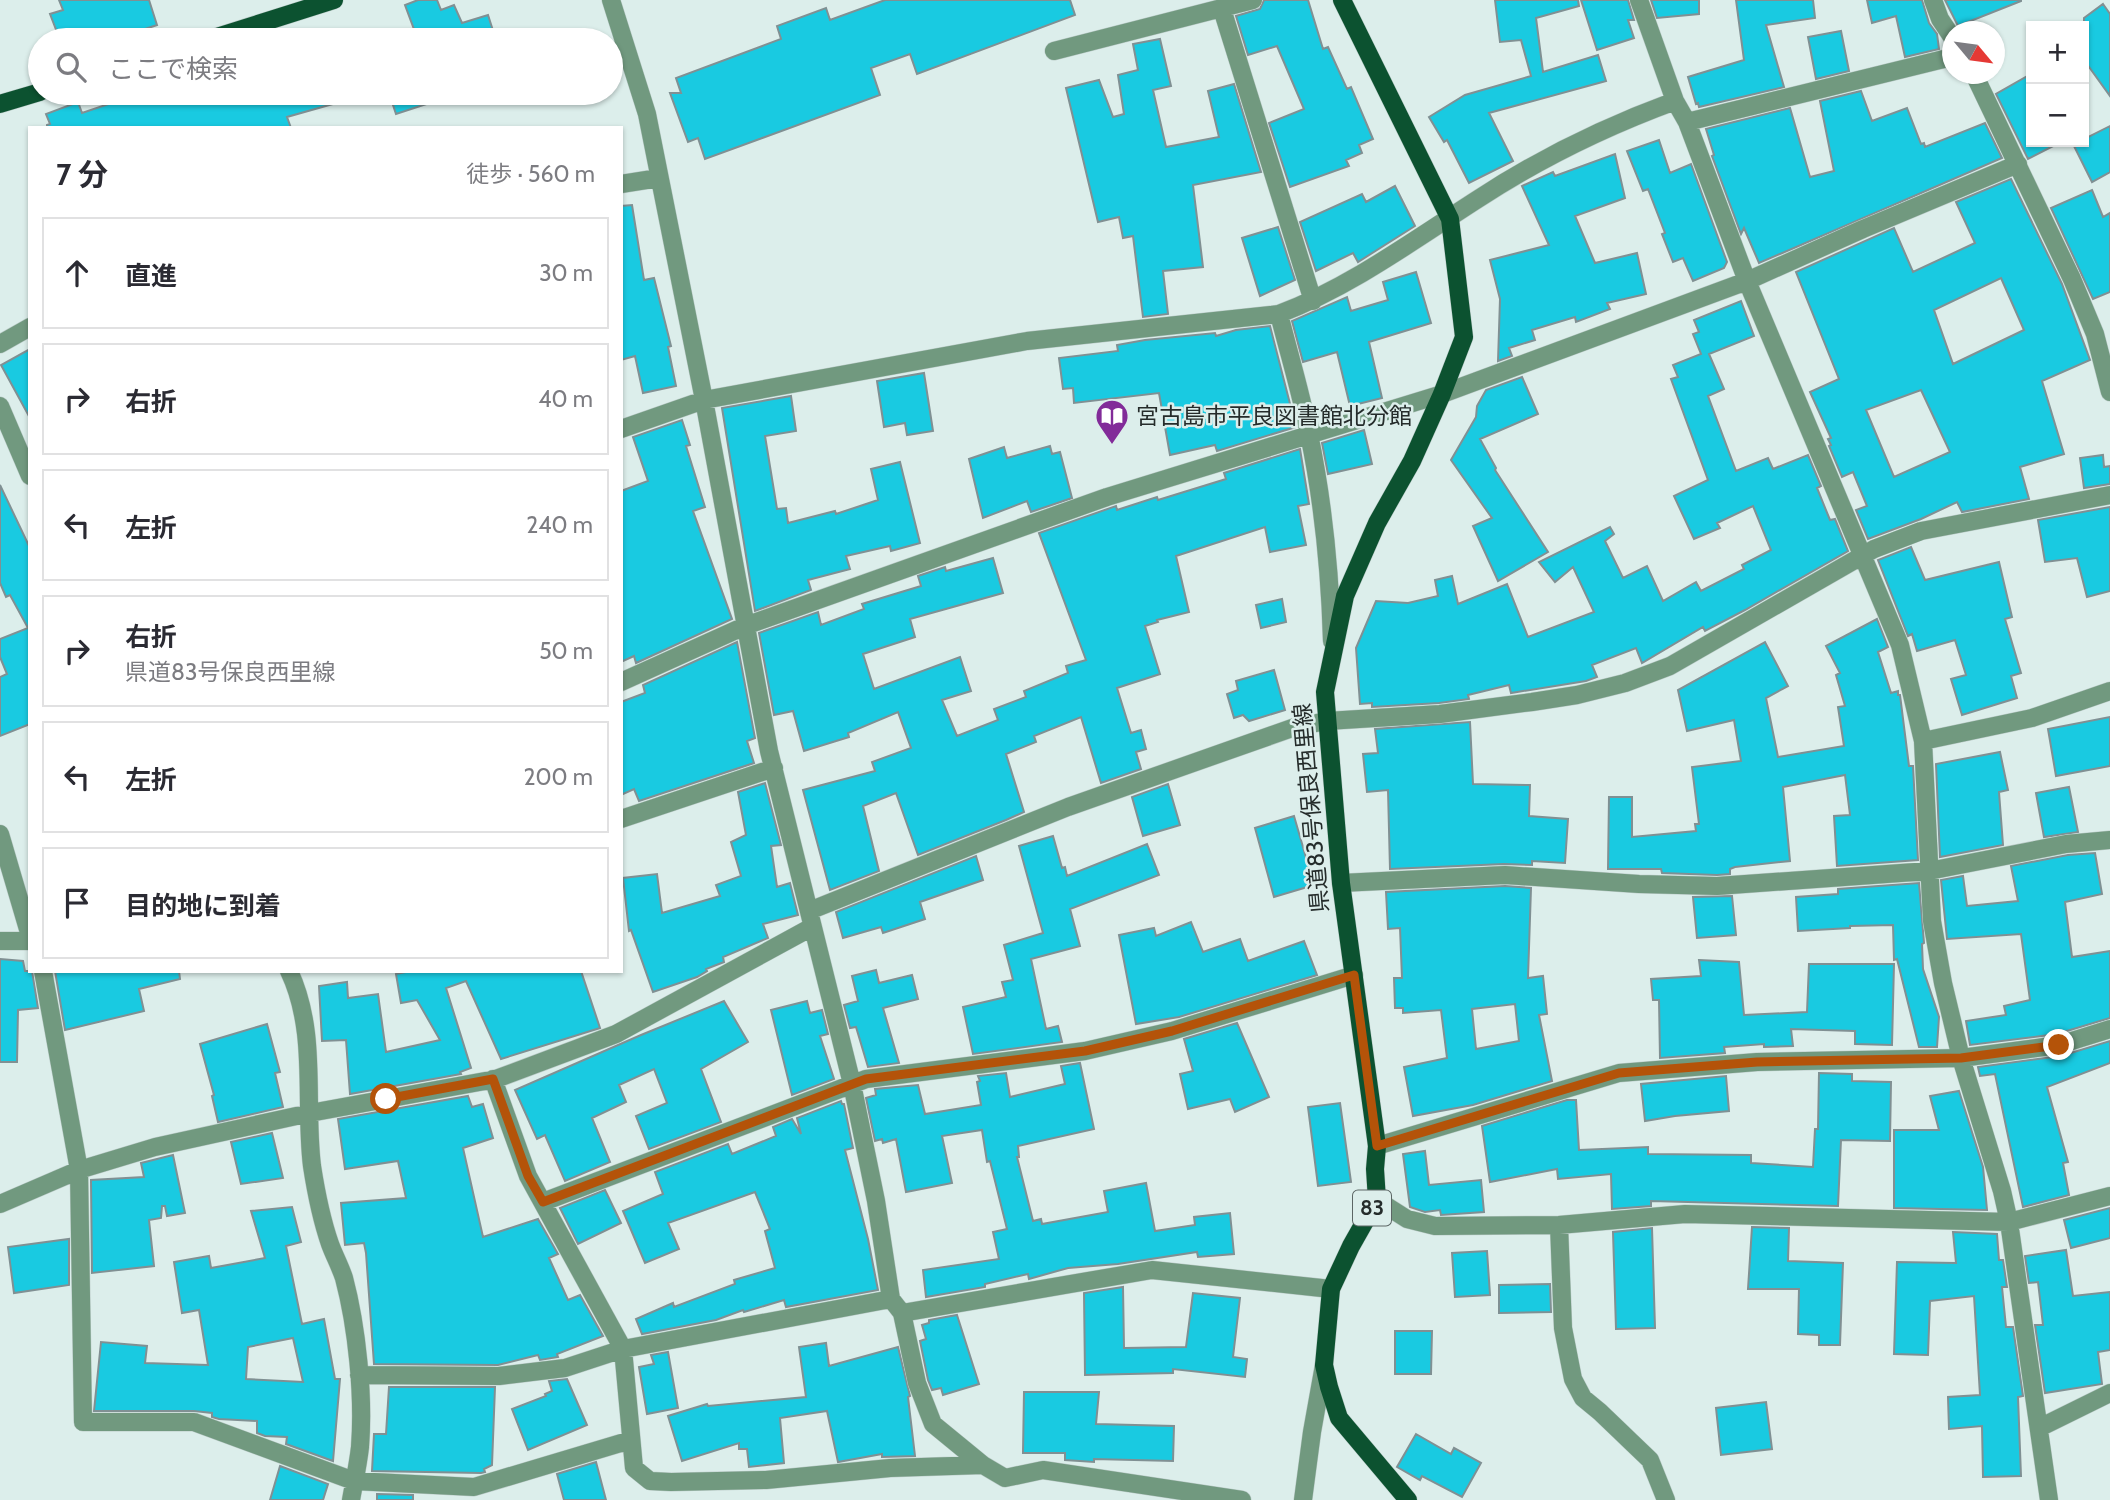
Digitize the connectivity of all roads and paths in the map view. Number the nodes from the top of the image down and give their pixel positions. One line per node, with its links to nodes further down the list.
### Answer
1 (334, 0): 9 (main road)
2 (611, 0): 10 (street)
3 (1253, 0): 7 (street)
4 (1342, 0): 22 (main road, 県道83号保良西里線 / 83)
5 (1639, 0): 16 (street)
6 (1933, 0): 8 (street)
7 (1222, 9): 12 (street); 24 (street)
8 (1942, 22)
9 (245, 28)
10 (620, 28)
11 (623, 38): 20 (street)
12 (1054, 51)
13 (1942, 59): 18 (street)
14 (1978, 84): 19 (street)
15 (28, 96): 17 (main road)
16 (1675, 101): 18 (street); 22 (street)
17 (0, 104)
18 (1687, 122): 23 (street)
19 (2018, 164): 23 (street); 28 (street)
20 (659, 178): 21 (street); 30 (street)
21 (623, 184)
22 (1450, 219): 24 (street); 29 (main road, 県道83号保良西里線 / 83)
23 (1747, 281): 29 (street); 36 (street)
24 (1313, 301): 25 (street)
25 (1279, 314): 30 (street); 33 (street)
26 (28, 328): 27 (street)
27 (0, 344)
28 (2110, 392)
29 (1442, 394): 33 (street); 38 (main road, 県道83号保良西里線 / 83)
30 (704, 400): 32 (street); 37 (street)
31 (0, 405): 34 (street)
32 (623, 428)
33 (1309, 434): 37 (street); 38 (street)
34 (28, 471)
35 (2110, 495): 36 (street)
36 (1862, 557): 41 (street); 42 (street)
37 (745, 626): 39 (street); 43 (street)
38 (1333, 651): 41 (main road, 県道83号保良西里線 / 83)
39 (623, 681)
40 (2110, 691): 42 (street)
41 (1327, 721): 48 (main road, 県道83号保良西里線 / 83); 49 (street)
42 (1923, 741): 47 (street)
43 (774, 768): 44 (street); 49 (street)
44 (623, 818)
45 (0, 834): 50 (street)
46 (2110, 840): 47 (street)
47 (1929, 871): 48 (street); 57 (street)
48 (1341, 883): 55 (main road, 県道83号保良西里線 / 83)
49 (811, 919): 58 (street); 59 (street)
50 (28, 932)
51 (28, 939): 52 (street)
52 (0, 941)
53 (43, 973): 62 (street)
54 (290, 973): 60 (street)
55 (1354, 975): 59 (street); 61 (main road, 県道83号保良西里線 / 83)
56 (2110, 1029): 57 (street)
57 (1961, 1058): 61 (street); 67 (street)
58 (493, 1079): 60 (street); 65 (street)
59 (852, 1084): 65 (street); 70 (street)
60 (310, 1113): 62 (street); 73 (street)
61 (1377, 1146): 64 (main road, 県道83号保良西里線 / 83)
62 (79, 1170): 66 (street); 78 (street)
63 (2110, 1196): 67 (street)
64 (1377, 1200): 68 (street); 69 (main road, 83)
65 (543, 1202): 71 (street)
66 (0, 1204)
67 (2008, 1222): 68 (street); 75 (street)
68 (1559, 1225): 83 (street)
69 (1331, 1289): 70 (street); 72 (main road, 83)
70 (897, 1306): 71 (street); 77 (street)
71 (623, 1349): 73 (street); 76 (street)
72 (1324, 1365): 81 (street); 82 (main road, 83)
73 (359, 1375): 78 (street)
74 (2110, 1393): 75 (street)
75 (2039, 1428): 84 (street)
76 (631, 1440): 77 (street); 78 (street)
77 (983, 1465): 80 (street)
78 (354, 1481): 79 (street)
79 (351, 1500)
80 (1242, 1500)
81 (1303, 1500)
82 (1408, 1500)
83 (1666, 1500)
84 (2049, 1500)

